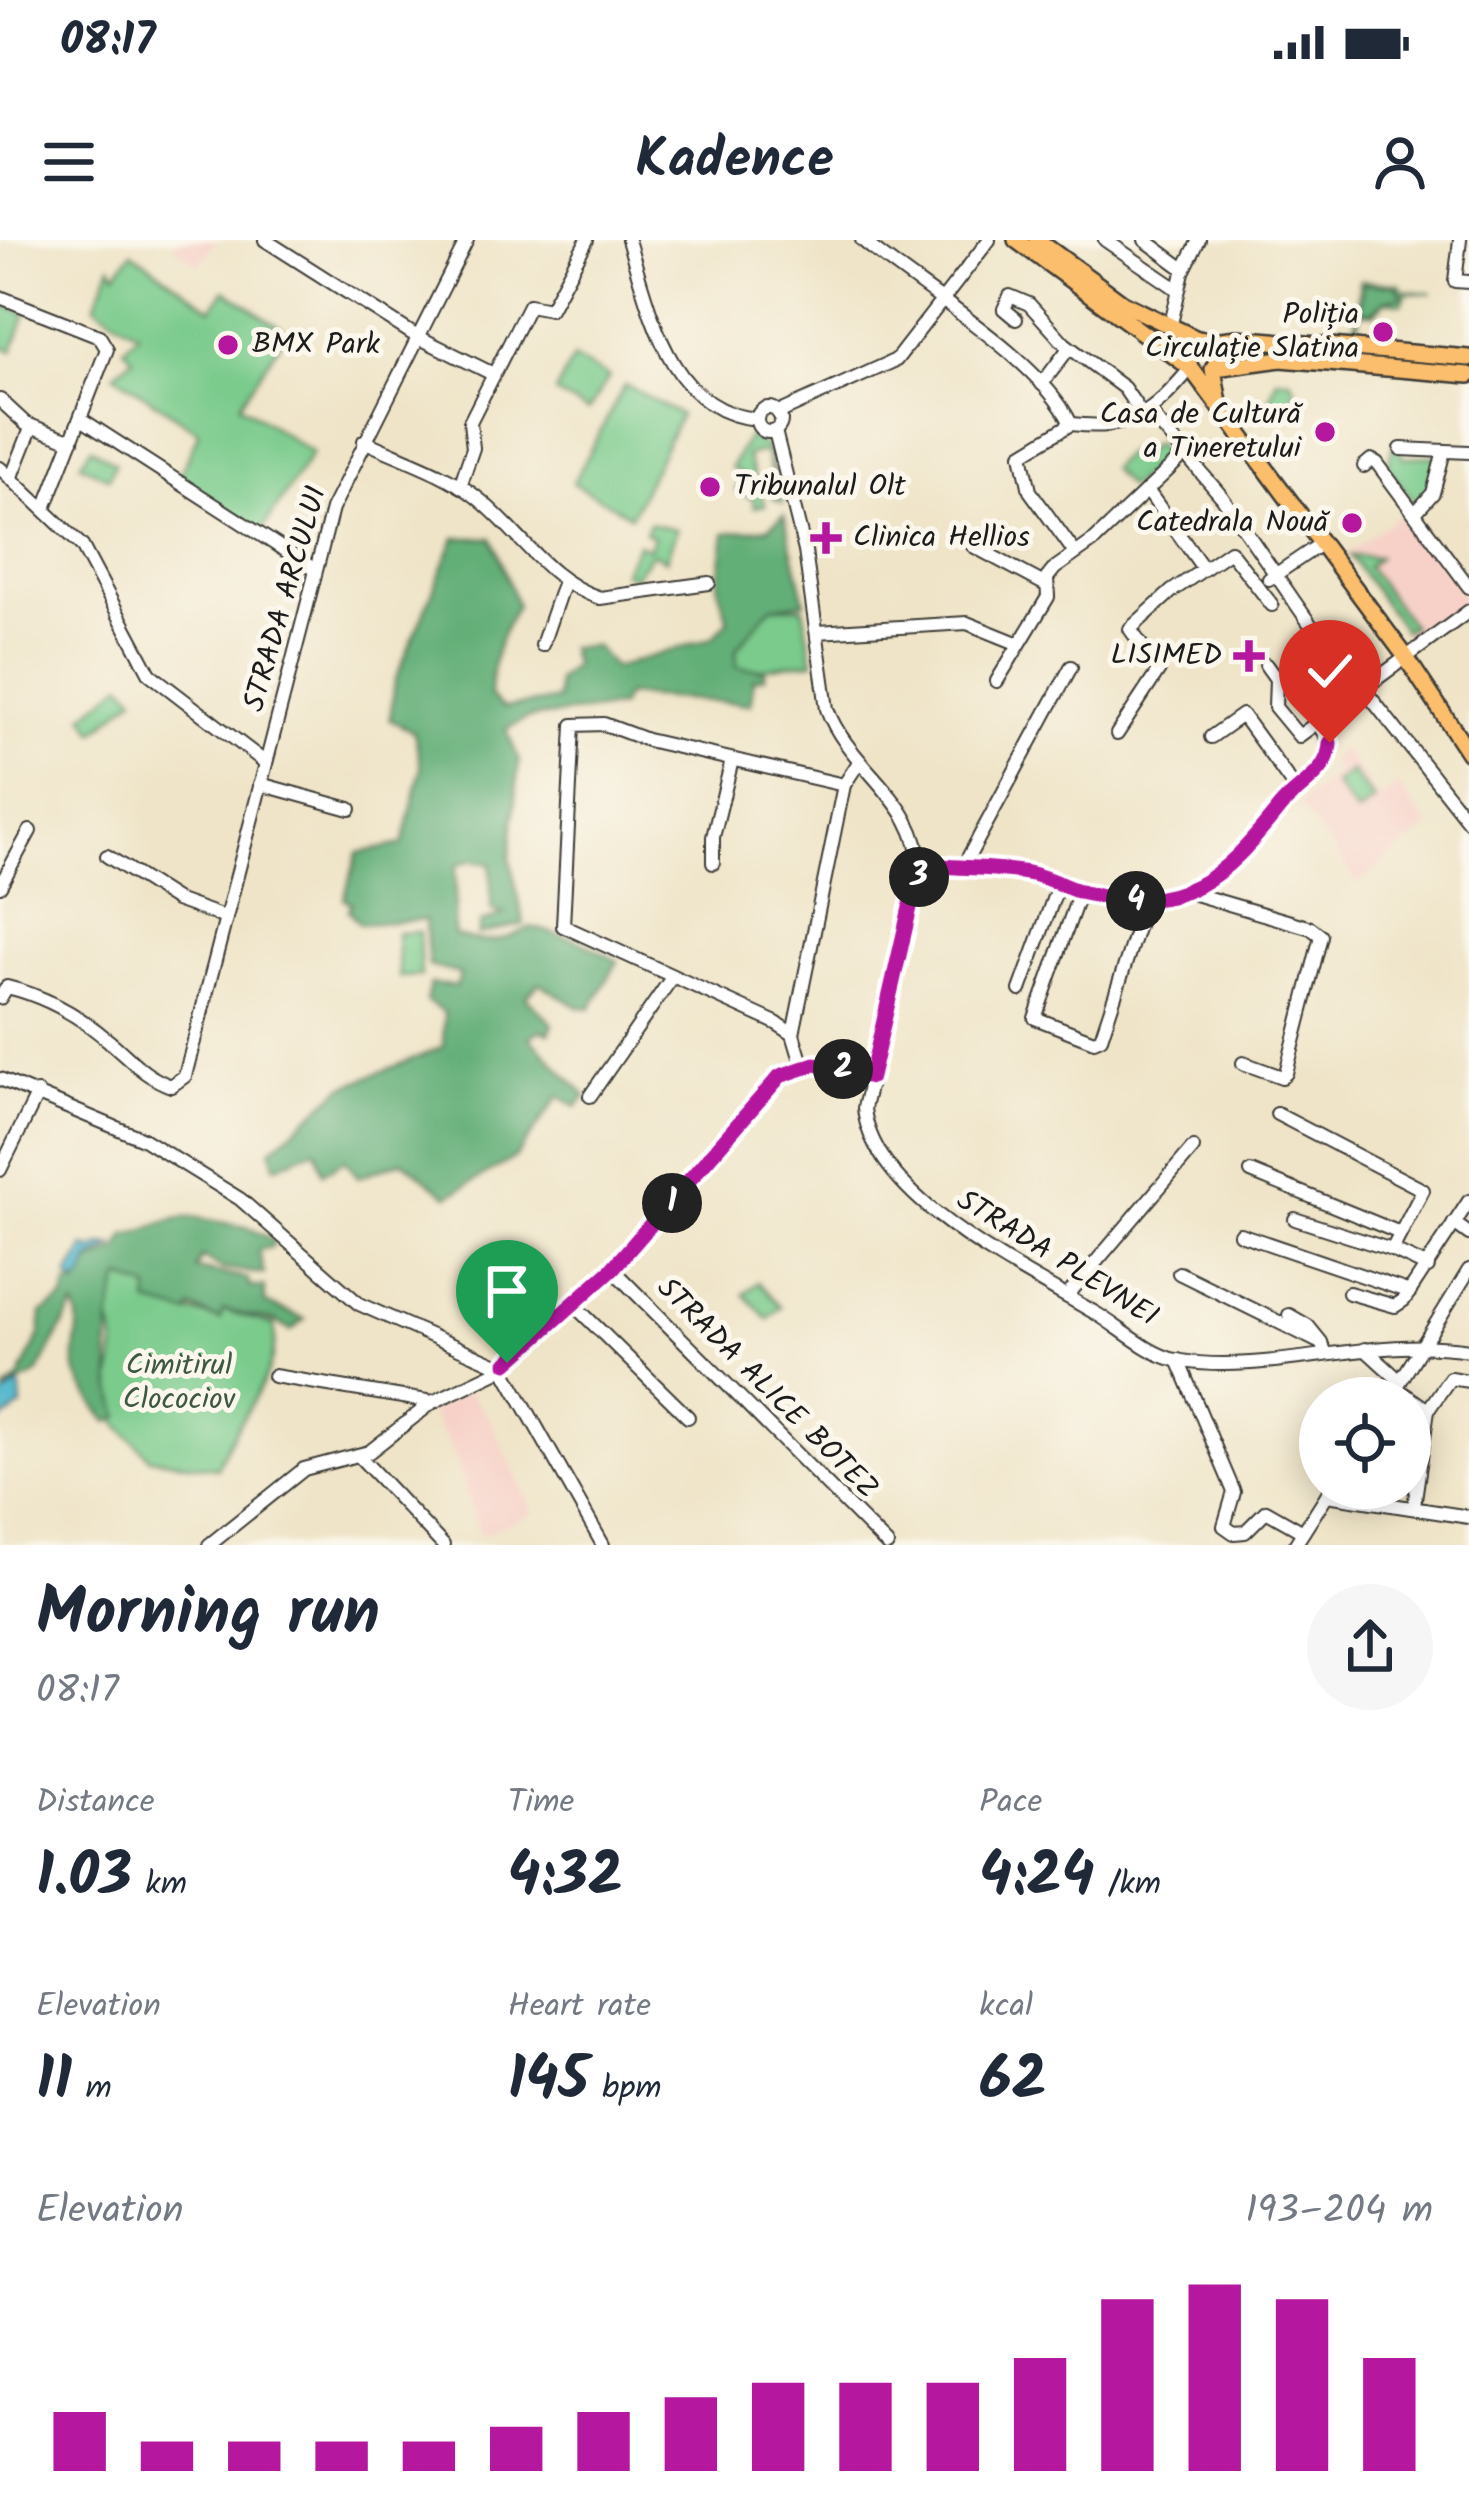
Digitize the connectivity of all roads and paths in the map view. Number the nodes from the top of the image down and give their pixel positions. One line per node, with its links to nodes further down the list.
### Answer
1 (265, 240): 13 (street)
2 (467, 240): 21 (street, STRADA ARCULUI)
3 (587, 240): 28 (street)
4 (628, 240): 36 (street)
5 (862, 240): 18 (street)
6 (989, 240): 18 (street)
7 (1016, 240): 26 (main road)
8 (1037, 240): 20 (main road)
9 (1105, 240): 16 (street)
10 (1145, 240): 14 (street)
11 (1199, 240): 14 (street)
12 (1460, 240): 15 (street)
13 (281, 244): 21 (street)
14 (1184, 269): 16 (street)
15 (1462, 282)
16 (1177, 289): 20 (street)
17 (0, 297): 35 (street)
18 (941, 304): 30 (street); 33 (street)
19 (1016, 319): 23 (street)
20 (1170, 328): 22 (main road)
21 (416, 336): 28 (street); 41 (street, STRADA ARCULUI)
22 (1204, 340): 24 (main road); 26 (main road); 27 (main road)
23 (1069, 347): 30 (street); 34 (street)
24 (1469, 358)
25 (1247, 361): 27 (main road); 29 (main road); 32 (main road)
26 (1190, 369): 27 (main road); 32 (main road); 34 (street)
27 (1214, 369): 32 (main road)
28 (491, 373): 48 (street)
29 (1469, 375)
30 (1042, 383): 37 (street)
31 (0, 400): 38 (street)
32 (1219, 406): 52 (main road)
33 (778, 413): 36 (street); 39 (street)
34 (1147, 415): 37 (street); 44 (street)
35 (81, 419): 40 (street); 56 (street)
36 (757, 419): 39 (street)
37 (1071, 424): 54 (street)
38 (32, 427): 40 (street); 47 (street)
39 (775, 431): 65 (street)
40 (72, 441): 50 (street)
41 (364, 441): 48 (street); 56 (street, STRADA ARCULUI)
42 (1401, 449): 43 (street)
43 (1444, 451): 45 (street); 51 (street)
44 (1187, 452): 49 (street); 57 (street)
45 (1469, 452)
46 (1364, 466): 51 (street)
47 (6, 474): 50 (street)
48 (460, 486): 58 (street)
49 (1148, 490): 54 (street); 55 (street)
50 (45, 508): 79 (street)
51 (1416, 512): 62 (street)
52 (1322, 543): 57 (street); 68 (main road)
53 (973, 546): 60 (street)
54 (1075, 554): 60 (street)
55 (1204, 568): 61 (street); 74 (street)
56 (314, 569): 79 (street, STRADA ARCULUI)
57 (1273, 577): 61 (street); 72 (street)
58 (564, 581): 59 (street); 67 (street)
59 (709, 583)
60 (1046, 585): 66 (street)
61 (1256, 585): 63 (street)
62 (1469, 587)
63 (1272, 605)
64 (1469, 611): 68 (street)
65 (817, 632): 66 (street); 78 (street)
66 (1019, 644): 71 (street)
67 (542, 645)
68 (1406, 657): 72 (street); 76 (main road)
69 (1266, 665): 73 (street)
70 (1070, 667): 89 (street)
71 (997, 681)
72 (1360, 690): 73 (street); 84 (street)
73 (1318, 724): 82 (street)
74 (1117, 734)
75 (1210, 737): 82 (street)
76 (1469, 753)
77 (732, 760): 81 (street); 87 (street); 96 (street)
78 (859, 762): 81 (street); 88 (street)
79 (266, 763): 80 (street, STRADA ARCULUI)
80 (260, 784): 83 (street); 95 (street, STRADA ARCULUI)
81 (844, 785): 99 (street)
82 (1297, 791): 93 (street)
83 (350, 809)
84 (1469, 822)
85 (30, 831): 91 (street)
86 (107, 856): 95 (street)
87 (712, 863)
88 (920, 864): 89 (street); 102 (street, STRADA PLEVNEI)
89 (963, 868): 90 (street)
90 (1059, 883): 92 (street); 97 (street)
91 (0, 886)
92 (1080, 892): 94 (street); 94 (street)
93 (1188, 892): 94 (street); 100 (street)
94 (1146, 902)
95 (226, 918): 98 (street, STRADA ARCULUI)
96 (671, 979): 99 (street); 105 (street)
97 (1020, 990)
98 (3, 992)
99 (793, 1034): 101 (street)
100 (1243, 1063)
101 (802, 1064): 102 (street); 118 (street)
102 (871, 1077): 123 (street, STRADA PLEVNEI)
103 (0, 1079): 104 (street)
104 (38, 1093): 108 (street); 131 (street)
105 (590, 1096)
106 (1277, 1114): 113 (street)
107 (1193, 1148): 123 (street)
108 (0, 1170)
109 (1251, 1172): 113 (street)
110 (1469, 1202): 112 (street)
111 (1295, 1219): 116 (street)
112 (1454, 1223): 115 (street); 117 (street)
113 (1400, 1233): 116 (street)
114 (1240, 1234): 121 (street)
115 (1469, 1234)
116 (1392, 1250): 117 (street)
117 (1428, 1267): 121 (street)
118 (612, 1269): 124 (street); 147 (street, STRADA ALICE BOTEZ)
119 (1469, 1270): 126 (street)
120 (1178, 1273): 127 (street)
121 (1410, 1292): 122 (street)
122 (1349, 1293)
123 (1067, 1296): 130 (street, STRADA PLEVNEI)
124 (574, 1305): 131 (street); 138 (street)
125 (1289, 1315): 127 (street)
126 (1422, 1344): 128 (street); 129 (street); 134 (street)
127 (1324, 1348): 128 (street); 130 (street)
128 (1364, 1349): 133 (street)
129 (1469, 1350)
130 (1173, 1359): 143 (street, STRADA PLEVNEI)
131 (501, 1369): 136 (street); 146 (street)
132 (274, 1376): 136 (street)
133 (1386, 1377)
134 (1402, 1377)
135 (1469, 1382): 137 (street)
136 (433, 1402): 139 (street)
137 (1431, 1406)
138 (688, 1418)
139 (358, 1455): 144 (street); 145 (street)
140 (1318, 1509): 143 (street)
141 (1429, 1509): 142 (street)
142 (1469, 1517)
143 (1299, 1539)
144 (209, 1545)
145 (443, 1545)
146 (603, 1545)
147 (886, 1545)

